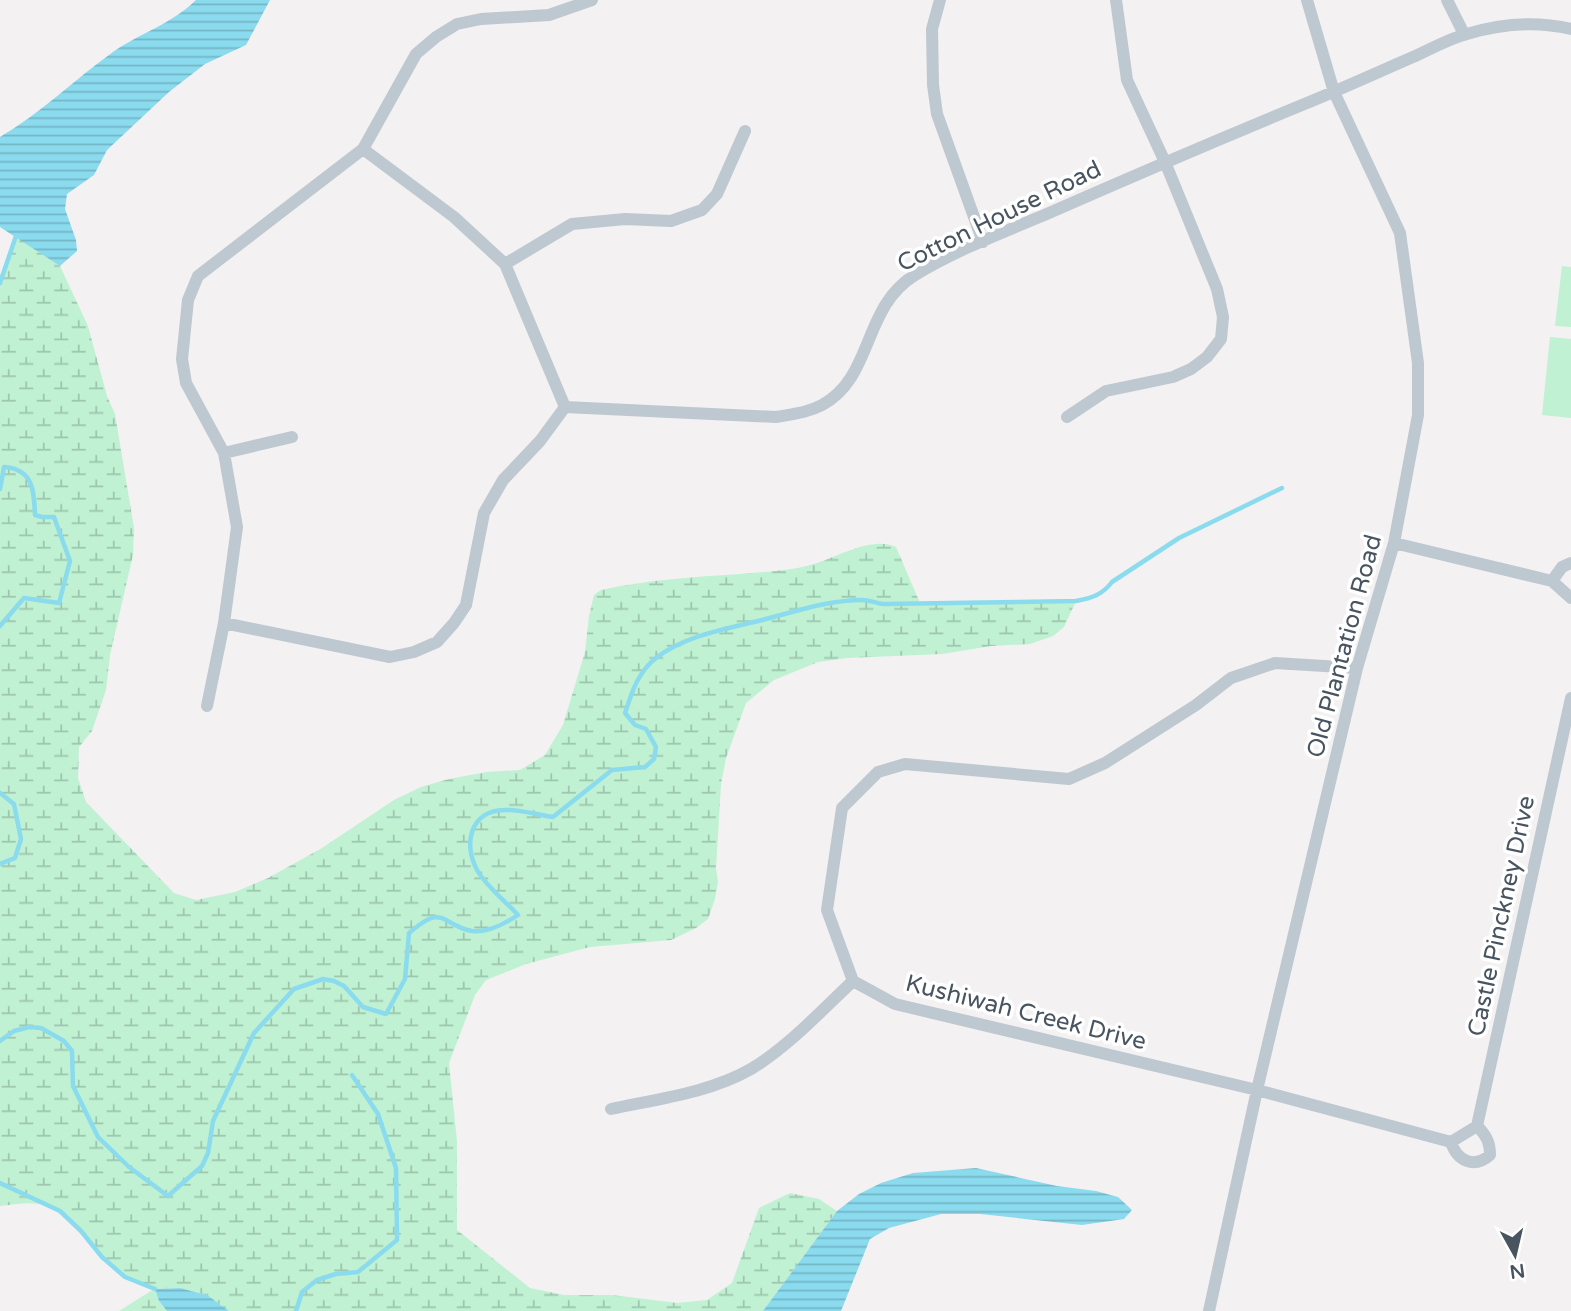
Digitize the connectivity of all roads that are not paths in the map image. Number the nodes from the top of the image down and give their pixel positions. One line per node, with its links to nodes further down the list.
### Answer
1 (592, 0): 10 (street)
2 (940, 0): 12 (street)
3 (1116, 0): 11 (street)
4 (1307, 0): 8 (street, Old Plantation Road)
5 (1447, 0): 7 (street)
6 (1571, 29): 7 (street, Cotton House Road)
7 (1464, 34): 8 (street, Cotton House Road)
8 (1334, 92): 11 (street, Cotton House Road); 18 (street, Old Plantation Road)
9 (745, 131): 13 (street)
10 (363, 149): 13 (street); 17 (street)
11 (1166, 162): 12 (street, Cotton House Road); 15 (street)
12 (983, 242): 14 (street, Cotton House Road)
13 (505, 264): 14 (street)
14 (565, 407): 22 (street)
15 (1067, 417)
16 (292, 437): 17 (street)
17 (224, 453): 22 (street)
18 (1394, 543): 20 (street); 23 (street, Old Plantation Road)
19 (1571, 563): 20 (street)
20 (1552, 581): 21 (street)
21 (1571, 598)
22 (224, 623): 25 (street)
23 (1357, 668): 26 (street); 27 (street, Old Plantation Road)
24 (1571, 698): 29 (street, Castle Pinckney Drive)
25 (207, 706)
26 (853, 981): 27 (street, Kushiwah Creek Drive); 28 (street)
27 (1256, 1090): 30 (street, Kushiwah Creek Drive); 31 (street, Old Plantation Road)
28 (611, 1109)
29 (1476, 1126): 30 (street); 30 (street)
30 (1457, 1139)
31 (1209, 1311)

